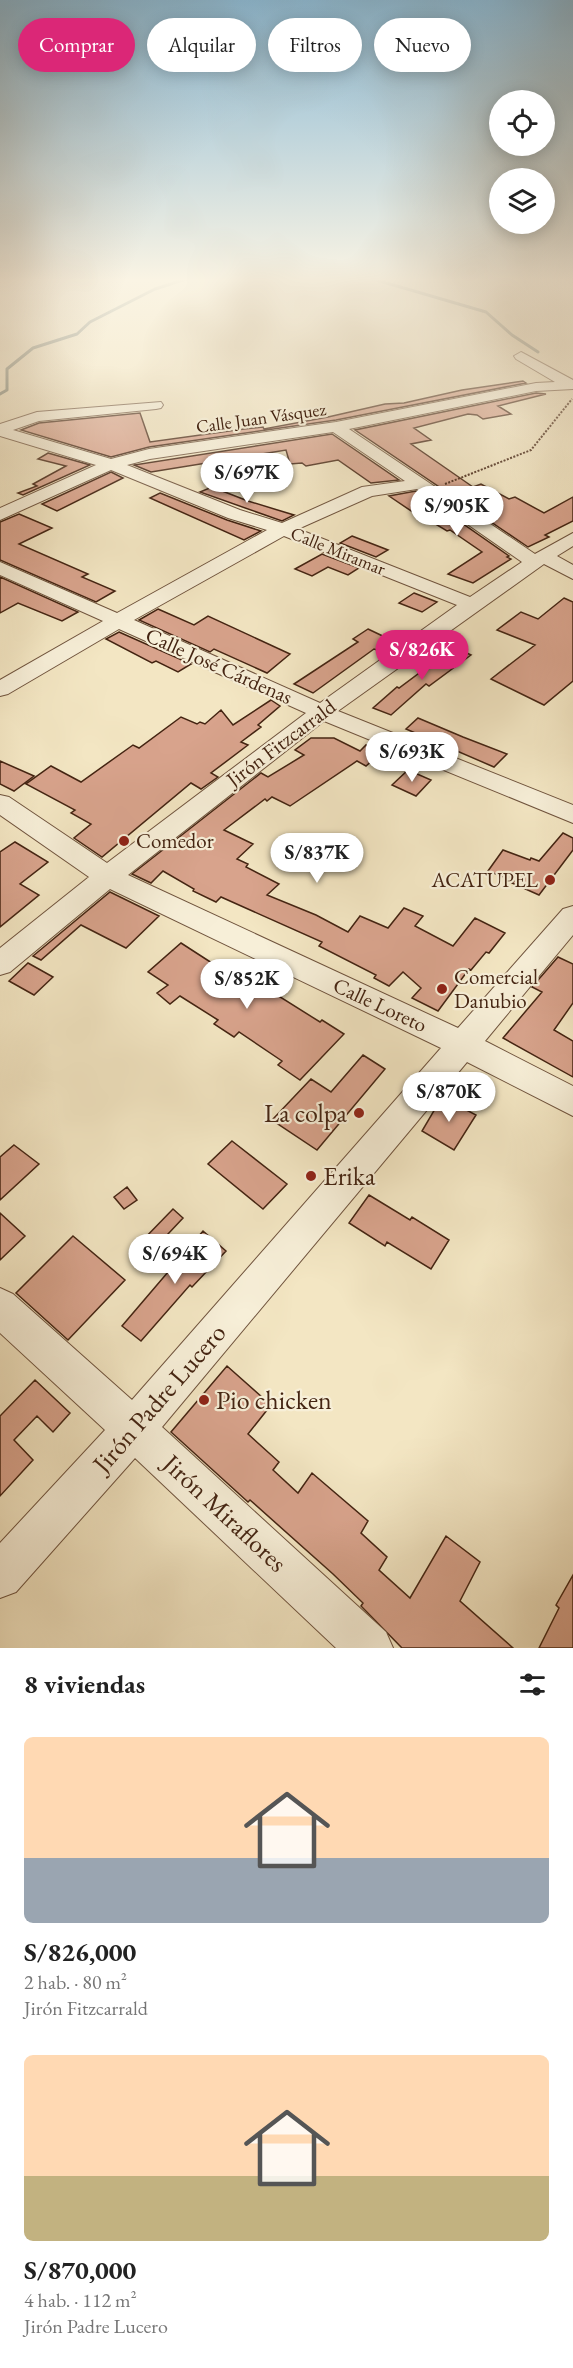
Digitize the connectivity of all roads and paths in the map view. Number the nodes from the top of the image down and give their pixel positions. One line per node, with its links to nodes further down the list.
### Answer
1 (521, 356): 2 (street)
2 (572, 390): 4 (street, Calle Juan Vásquez); 7 (path)
3 (156, 405): 5 (street)
4 (336, 427): 6 (street, Calle Juan Vásquez); 7 (street)
5 (0, 430): 6 (street, Calle Miramar)
6 (111, 464): 8 (street, Calle Juan Vásquez); 9 (street, Calle Miramar)
7 (424, 486): 9 (street); 11 (street)
8 (0, 515)
9 (283, 529): 14 (street, Calle Miramar); 15 (street)
10 (573, 538): 11 (street, Jirón Fitzcarrald)
11 (539, 559): 13 (street); 14 (street, Jirón Fitzcarrald)
12 (0, 568): 15 (street, Calle José Cárdenas)
13 (573, 573)
14 (471, 604): 17 (street, Jirón Fitzcarrald)
15 (118, 621): 16 (street); 17 (street, Calle José Cárdenas)
16 (0, 689)
17 (322, 712): 19 (street, Calle José Cárdenas); 20 (street, Jirón Fitzcarrald)
18 (0, 803): 20 (street, Calle Loreto)
19 (573, 815)
20 (107, 876): 22 (street, Jirón Fitzcarrald); 23 (street, Calle Loreto)
21 (573, 916): 23 (street, Jirón Padre Lucero)
22 (0, 964)
23 (464, 1044): 24 (street, Calle Loreto); 26 (street, Jirón Padre Lucero)
24 (573, 1102)
25 (0, 1308): 26 (street, Jirón Miraflores)
26 (134, 1429): 27 (street, Jirón Padre Lucero); 28 (street, Jirón Miraflores)
27 (0, 1576)
28 (370, 1648)

